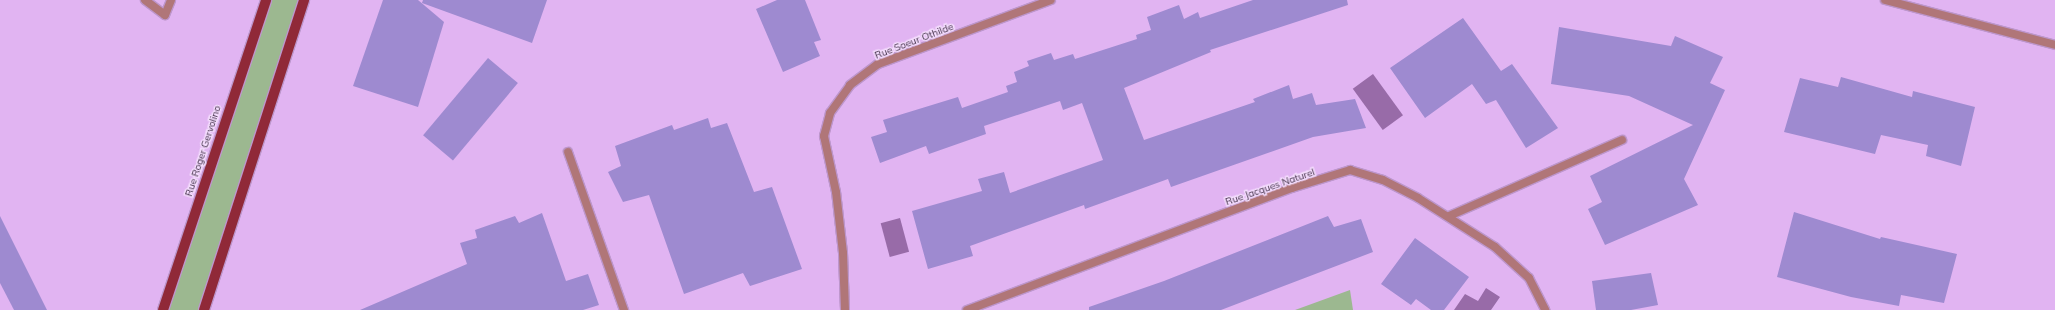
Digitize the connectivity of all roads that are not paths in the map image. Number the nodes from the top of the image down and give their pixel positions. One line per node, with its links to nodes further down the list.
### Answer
1 (145, 0): 2 (street)
2 (171, 0)
3 (266, 0): 11 (main road, Rue Roger Gervolino)
4 (304, 0): 12 (main road)
5 (1051, 0): 14 (street, Rue Soeur Othilde)
6 (1886, 0): 7 (street)
7 (2055, 46)
8 (1622, 140): 10 (street)
9 (568, 152): 13 (street)
10 (1449, 216): 15 (street, Rue Jacques Naturel); 16 (street, Rue Jacques Naturel)
11 (163, 310)
12 (204, 310)
13 (624, 310)
14 (845, 310)
15 (967, 310)
16 (1545, 310)

